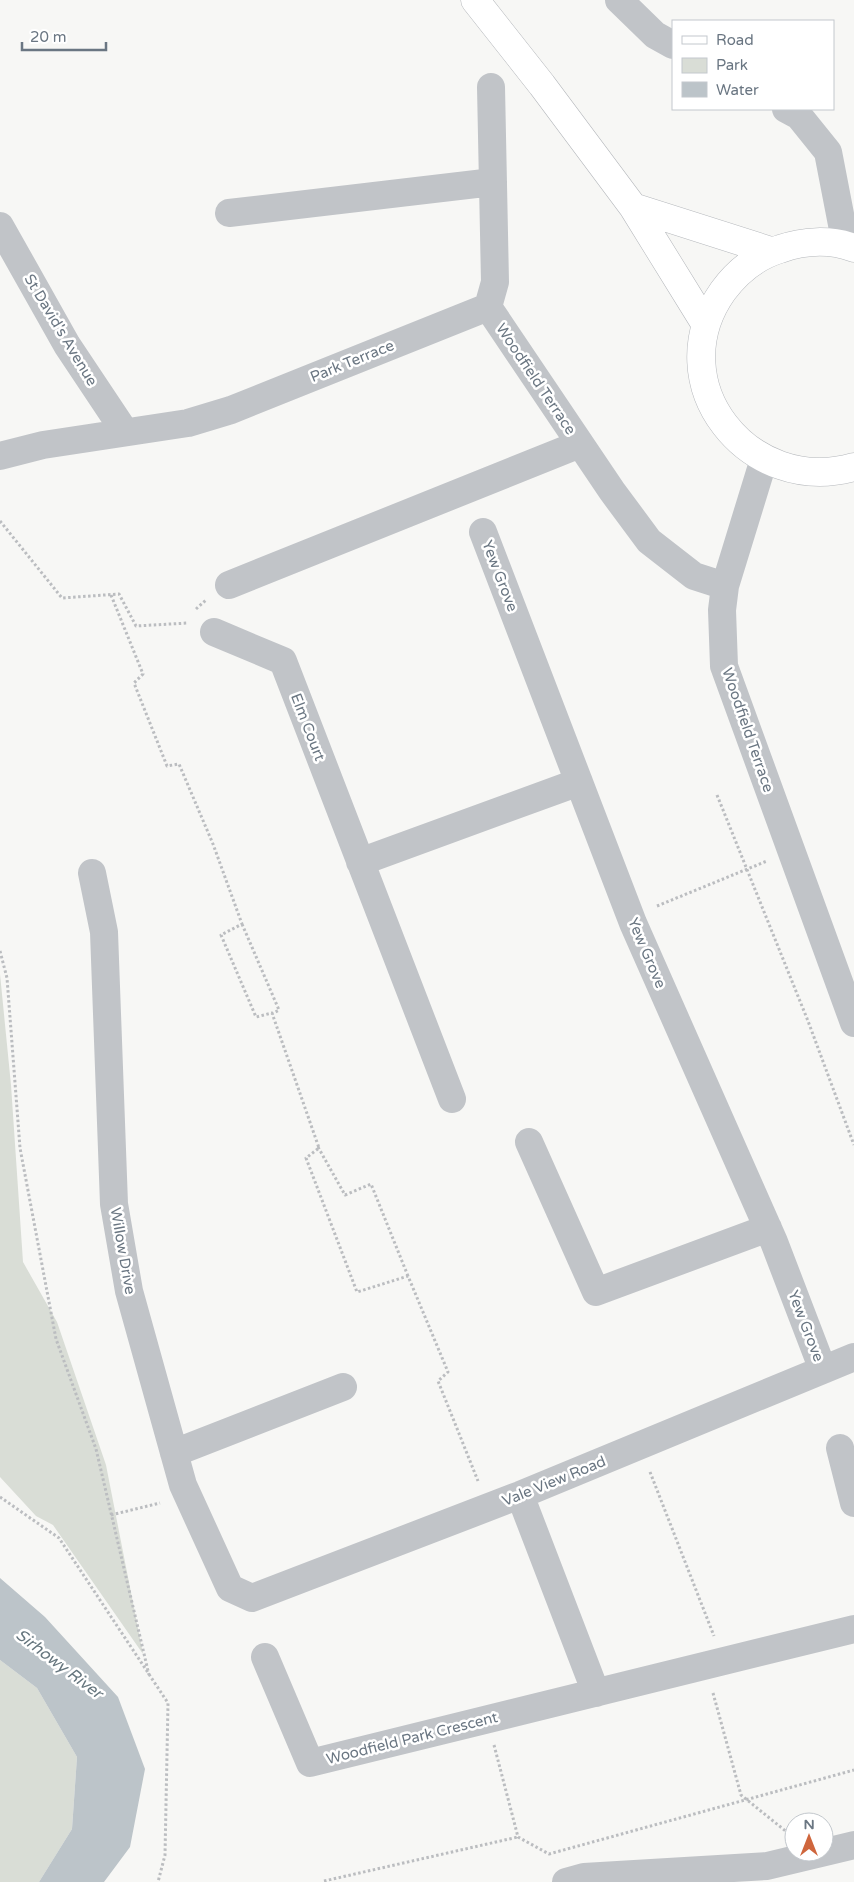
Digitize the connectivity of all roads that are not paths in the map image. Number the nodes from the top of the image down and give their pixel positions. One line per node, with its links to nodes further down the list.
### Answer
1 (475, 0): 7 (main road)
2 (619, 0): 3 (street)
3 (672, 44)
4 (491, 87): 6 (street)
5 (788, 110): 10 (street)
6 (493, 182): 8 (street); 12 (street)
7 (633, 207): 11 (main road); 13 (main road)
8 (229, 213)
9 (0, 226): 14 (street, St David's Avenue)
10 (850, 246): 11 (main road)
11 (771, 251): 13 (main road)
12 (488, 307): 14 (street, Park Terrace); 15 (street, Woodfield Terrace)
13 (706, 325): 17 (main road)
14 (125, 432): 16 (street, Park Terrace)
15 (580, 444): 20 (street); 21 (street, Woodfield Terrace)
16 (0, 456)
17 (764, 459): 18 (main road); 21 (street)
18 (854, 467)
19 (483, 532): 23 (street, Yew Grove)
20 (229, 585)
21 (725, 586): 26 (street, Woodfield Terrace)
22 (214, 632): 24 (street, Elm Court)
23 (579, 782): 24 (street); 29 (street, Yew Grove)
24 (360, 862): 27 (street, Elm Court)
25 (92, 873): 34 (street, Willow Drive)
26 (854, 1023)
27 (452, 1099)
28 (529, 1142): 29 (street)
29 (768, 1228): 31 (street, Yew Grove)
30 (854, 1357): 31 (street, Vale View Road)
31 (823, 1370): 35 (street, Vale View Road)
32 (343, 1388): 34 (street)
33 (840, 1448): 36 (street)
34 (174, 1453): 37 (street, Willow Drive)
35 (520, 1495): 37 (street, Vale View Road); 40 (street)
36 (854, 1503)
37 (252, 1598)
38 (854, 1629): 40 (street, Woodfield Park Crescent)
39 (265, 1657): 40 (street, Woodfield Park Crescent)
40 (596, 1693)
41 (854, 1845): 42 (street)
42 (566, 1882)

